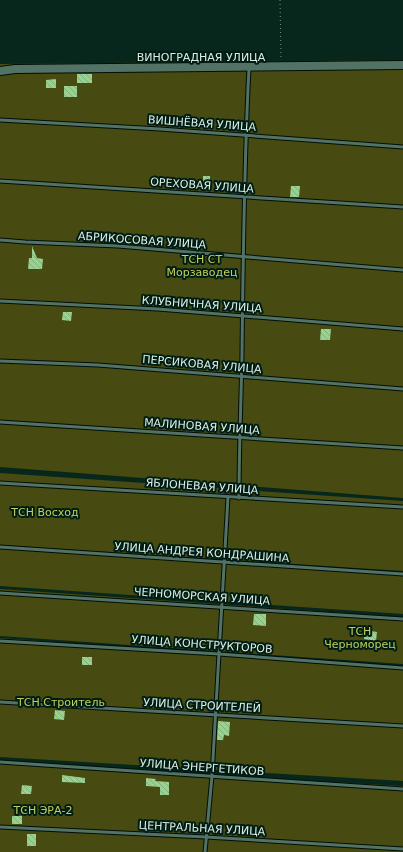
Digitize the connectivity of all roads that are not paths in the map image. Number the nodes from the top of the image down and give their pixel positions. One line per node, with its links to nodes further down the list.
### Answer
1 (403, 65): 2 (street, ВИНОГРАДНАЯ УЛИЦА)
2 (249, 68): 3 (street, ВИНОГРАДНАЯ УЛИЦА); 5 (lane)
3 (0, 71)
4 (0, 120): 5 (lane, ВИШНЁВАЯ УЛИЦА)
5 (246, 135): 6 (lane, ВИШНЁВАЯ УЛИЦА); 8 (lane)
6 (403, 147)
7 (0, 181): 8 (lane, ОРЕХОВАЯ УЛИЦА)
8 (246, 197): 9 (lane, ОРЕХОВАЯ УЛИЦА); 11 (lane)
9 (403, 207)
10 (0, 240): 11 (lane, АБРИКОСОВАЯ УЛИЦА)
11 (244, 257): 12 (lane, АБРИКОСОВАЯ УЛИЦА); 14 (lane)
12 (403, 270)
13 (0, 301): 14 (lane, КЛУБНИЧНАЯ УЛИЦА)
14 (243, 316): 15 (lane, КЛУБНИЧНАЯ УЛИЦА); 17 (lane)
15 (403, 329)
16 (0, 361): 17 (lane, ПЕРСИКОВАЯ УЛИЦА)
17 (242, 376): 18 (lane, ПЕРСИКОВАЯ УЛИЦА); 20 (lane)
18 (403, 389)
19 (0, 422): 20 (lane, МАЛИНОВАЯ УЛИЦА)
20 (239, 437): 21 (lane, МАЛИНОВАЯ УЛИЦА); 24 (lane)
21 (403, 448)
22 (0, 483): 23 (lane, ЯБЛОНЕВАЯ УЛИЦА)
23 (228, 497): 24 (lane, ЯБЛОНЕВАЯ УЛИЦА); 27 (lane)
24 (239, 498): 25 (lane, ЯБЛОНЕВАЯ УЛИЦА)
25 (403, 507)
26 (0, 547): 27 (lane, УЛИЦА АНДРЕЯ КОНДРАШИНА)
27 (225, 562): 28 (lane, УЛИЦА АНДРЕЯ КОНДРАШИНА); 30 (lane)
28 (403, 574)
29 (0, 593): 30 (lane, ЧЕРНОМОРСКАЯ УЛИЦА)
30 (221, 606): 31 (lane, ЧЕРНОМОРСКАЯ УЛИЦА); 33 (lane)
31 (403, 619)
32 (0, 640): 33 (lane, УЛИЦА КОНСТРУКТОРОВ)
33 (219, 654): 34 (lane, УЛИЦА КОНСТРУКТОРОВ); 36 (lane)
34 (403, 668)
35 (0, 702): 36 (lane, УЛИЦА СТРОИТЕЛЕЙ)
36 (215, 715): 37 (lane, УЛИЦА СТРОИТЕЛЕЙ); 39 (lane)
37 (403, 726)
38 (0, 762): 39 (lane, УЛИЦА ЭНЕРГЕТИКОВ)
39 (212, 776): 40 (lane, УЛИЦА ЭНЕРГЕТИКОВ); 42 (lane)
40 (403, 789)
41 (0, 826): 42 (lane, ЦЕНТРАЛЬНАЯ УЛИЦА)
42 (206, 837): 43 (lane, ЦЕНТРАЛЬНАЯ УЛИЦА); 44 (lane)
43 (403, 849)
44 (205, 852)

